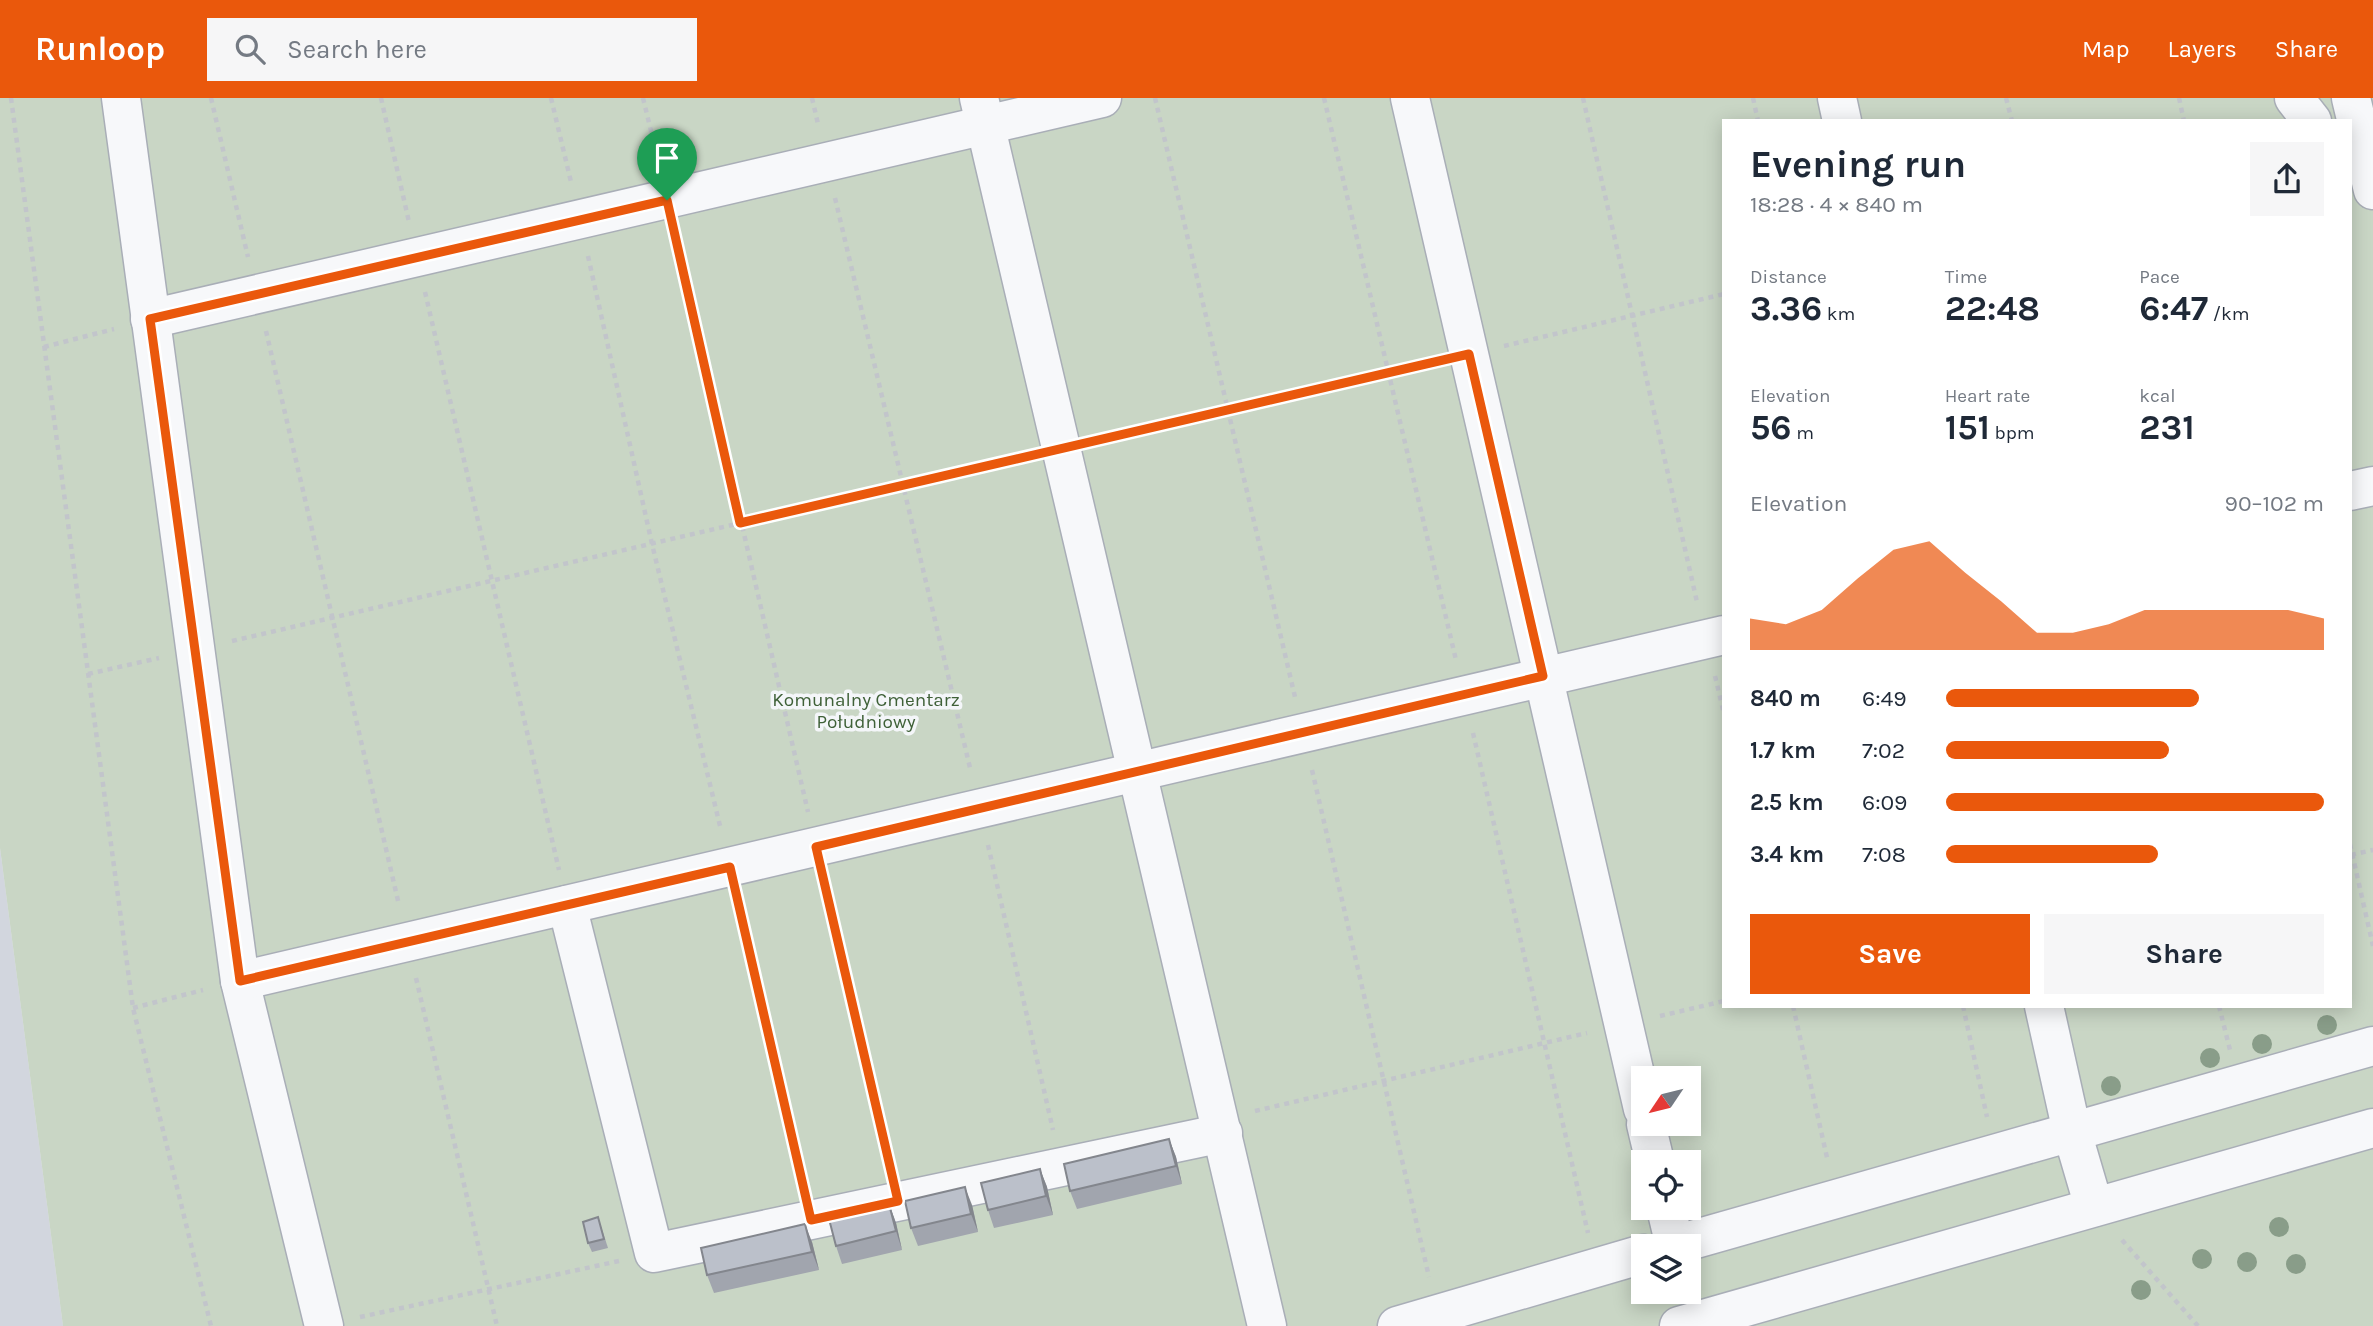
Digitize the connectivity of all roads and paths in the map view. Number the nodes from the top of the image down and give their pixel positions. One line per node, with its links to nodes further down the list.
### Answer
1 (11, 98): 34 (path)
2 (121, 98): 33 (street)
3 (211, 98): 30 (path)
4 (381, 98): 29 (path)
5 (551, 98): 28 (path)
6 (643, 98): 27 (path)
7 (812, 98): 23 (path)
8 (1102, 98): 17 (street)
9 (1410, 98): 35 (street)
10 (1583, 98): 32 (path)
11 (1753, 98): 18 (path)
12 (1837, 98): 19 (street)
13 (2006, 98): 20 (path)
14 (2179, 98): 21 (path)
15 (2294, 98): 22 (street)
16 (2351, 98): 25 (street)
17 (982, 112): 23 (street); 36 (street)
18 (1758, 119)
19 (1842, 119)
20 (2011, 119)
21 (2184, 119)
22 (2310, 119)
23 (827, 162): 27 (street); 37 (path)
24 (2352, 170): 26 (street)
25 (2373, 190)
26 (2373, 196)
27 (667, 200): 28 (street); 40 (path)
28 (580, 219): 29 (street); 41 (path)
29 (417, 257): 30 (street); 42 (path)
30 (257, 294): 33 (street); 43 (path)
31 (1722, 294): 32 (path)
32 (1631, 316): 35 (path); 44 (path)
33 (150, 319): 34 (path); 45 (street)
34 (44, 347): 46 (path)
35 (1469, 354): 36 (path); 47 (street)
36 (1062, 448): 37 (path); 49 (street)
37 (903, 485): 40 (path); 50 (path)
38 (2373, 486): 39 (street)
39 (2352, 491)
40 (740, 523): 41 (path); 51 (path)
41 (652, 544): 42 (path); 54 (path)
42 (492, 581): 43 (path); 55 (path)
43 (331, 618): 45 (path); 56 (path)
44 (1715, 637): 47 (street); 48 (path)
45 (195, 650): 46 (path); 58 (street)
46 (88, 674): 60 (path)
47 (1543, 676): 49 (street); 63 (street)
48 (1722, 697)
49 (1138, 771): 50 (street); 66 (street)
50 (979, 808): 51 (street); 69 (path)
51 (816, 847): 54 (street); 71 (path)
52 (2373, 850): 53 (path)
53 (2352, 855): 57 (path)
54 (730, 867): 55 (street); 73 (path)
55 (567, 905): 56 (street); 75 (street)
56 (408, 942): 58 (street); 77 (path)
57 (2373, 946)
58 (240, 981): 60 (path); 80 (street)
59 (1722, 1001): 63 (path)
60 (133, 1008): 79 (path)
61 (1793, 1008): 70 (path)
62 (2044, 1008): 68 (street)
63 (1624, 1024): 65 (street); 66 (path)
64 (2373, 1046): 68 (street)
65 (1633, 1066)
66 (1221, 1126): 69 (street); 82 (street)
67 (2373, 1128): 72 (street)
68 (2071, 1132): 70 (street); 72 (street)
69 (1062, 1167): 71 (street)
70 (1836, 1199): 74 (street)
71 (898, 1201): 73 (street)
72 (2094, 1207): 78 (street); 84 (path)
73 (811, 1220): 75 (street)
74 (1701, 1238)
75 (654, 1253): 77 (path)
76 (1631, 1258): 83 (street)
77 (489, 1289): 80 (path); 81 (path)
78 (1688, 1313)
79 (211, 1326)
80 (324, 1326)
81 (497, 1326)
82 (1267, 1326)
83 (1397, 1326)
84 (2198, 1326)

